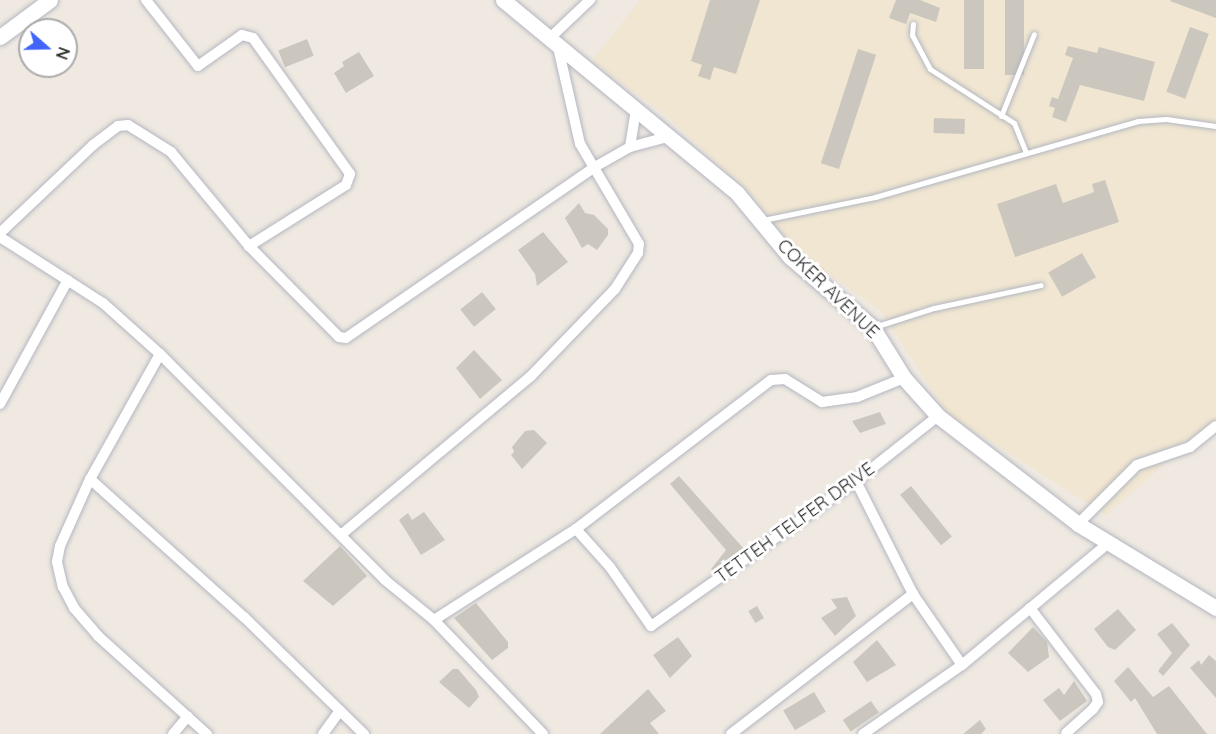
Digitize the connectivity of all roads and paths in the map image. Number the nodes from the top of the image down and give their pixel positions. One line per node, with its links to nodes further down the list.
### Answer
1 (50, 0): 7 (street)
2 (146, 0): 18 (street)
3 (503, 0): 8 (street, COKER AVENUE)
4 (590, 0): 8 (street)
5 (913, 24): 10 (lane)
6 (1034, 34): 10 (lane)
7 (0, 37)
8 (554, 43): 9 (street, COKER AVENUE); 15 (street)
9 (636, 110): 12 (street, COKER AVENUE); 13 (street)
10 (1001, 116): 14 (lane)
11 (1216, 126): 14 (lane)
12 (668, 137): 13 (street); 16 (street, COKER AVENUE)
13 (630, 147): 15 (street)
14 (1026, 153): 16 (lane)
15 (593, 168): 18 (street); 31 (street)
16 (761, 221): 21 (street, COKER AVENUE)
17 (0, 235): 18 (street); 19 (street)
18 (249, 246)
19 (68, 280): 22 (street); 24 (street)
20 (1041, 285): 21 (lane)
21 (873, 328): 23 (street, COKER AVENUE)
22 (160, 354): 27 (street); 31 (street)
23 (904, 378): 25 (street, COKER AVENUE); 30 (street)
24 (0, 404)
25 (938, 416): 28 (street, TETTEH TELFER DRIVE); 29 (street, COKER AVENUE)
26 (1216, 426): 29 (street)
27 (90, 479): 38 (street); 39 (street)
28 (856, 481): 30 (street, TETTEH TELFER DRIVE); 33 (street)
29 (1078, 524): 32 (street, COKER AVENUE)
30 (576, 529): 36 (street)
31 (342, 534): 36 (street)
32 (1107, 544): 34 (street); 35 (street, COKER AVENUE)
33 (913, 594): 37 (street); 46 (street)
34 (1030, 608): 37 (street); 40 (street)
35 (1216, 608)
36 (434, 620): 45 (street)
37 (962, 665): 47 (street)
38 (340, 711): 43 (street); 44 (street)
39 (188, 716): 41 (street); 42 (street)
40 (1066, 733)
41 (173, 734)
42 (207, 734)
43 (323, 734)
44 (364, 734)
45 (543, 734)
46 (731, 734)
47 (863, 734)

